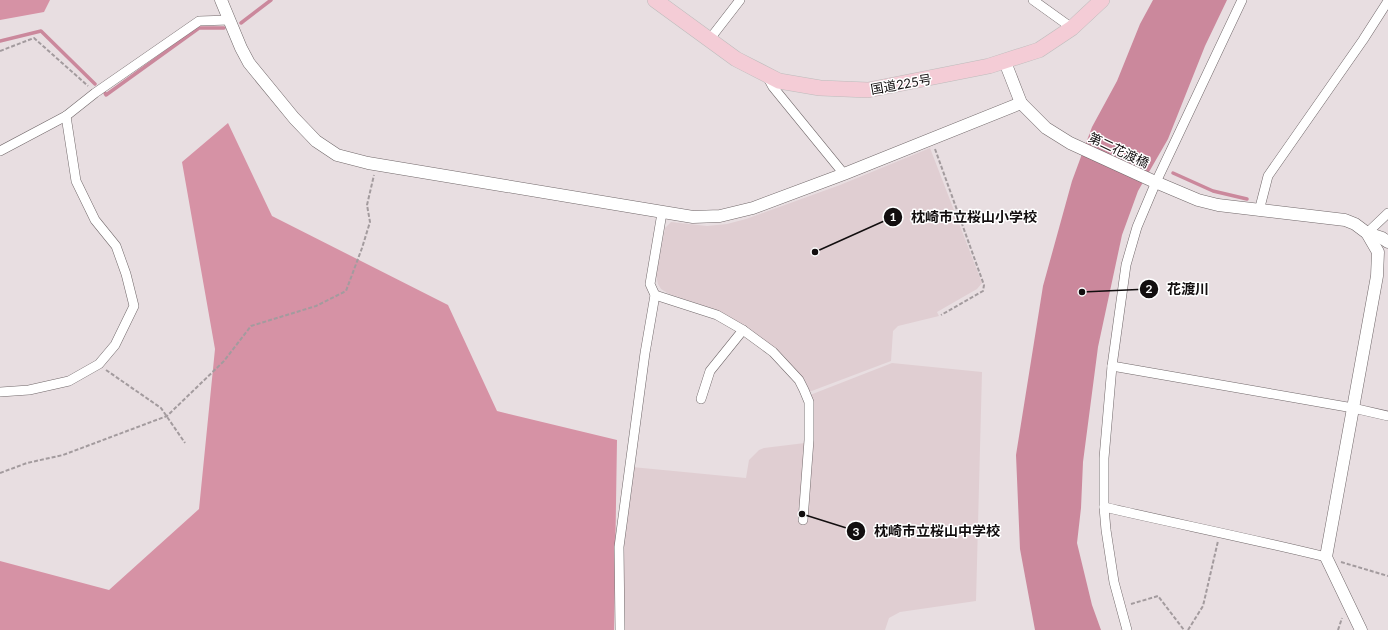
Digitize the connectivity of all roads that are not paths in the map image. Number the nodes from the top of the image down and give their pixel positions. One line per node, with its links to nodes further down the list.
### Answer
1 (221, 0): 8 (street)
2 (655, 0): 10 (highway, 国道225号)
3 (740, 0): 10 (street)
4 (1033, 0): 9 (street)
5 (1102, 0): 9 (highway, 国道225号)
6 (1242, 0): 17 (street)
7 (1388, 1): 18 (street)
8 (229, 20): 14 (street); 19 (street)
9 (1072, 28): 11 (highway, 国道225号)
10 (709, 40): 12 (highway, 国道225号)
11 (1005, 62): 12 (highway, 国道225号); 13 (street)
12 (766, 74): 16 (street)
13 (1021, 103): 16 (street); 17 (street, 第二花渡橋)
14 (66, 116): 15 (street); 26 (street)
15 (0, 151)
16 (844, 174): 19 (street)
17 (1155, 182): 18 (street, 第二花渡橋); 25 (street)
18 (1259, 211): 21 (street, 第二花渡橋)
19 (662, 212): 23 (street)
20 (1388, 212): 21 (street)
21 (1367, 233): 22 (street, 第二花渡橋); 28 (street)
22 (1388, 242)
23 (655, 295): 24 (street); 33 (street)
24 (742, 330): 27 (street); 31 (street)
25 (1112, 366): 28 (street); 30 (street)
26 (0, 392)
27 (701, 398)
28 (1354, 408): 29 (street); 32 (street)
29 (1388, 416)
30 (1104, 507): 32 (street); 34 (street)
31 (803, 520)
32 (1326, 557): 35 (street)
33 (620, 630)
34 (1127, 630)
35 (1361, 630)

